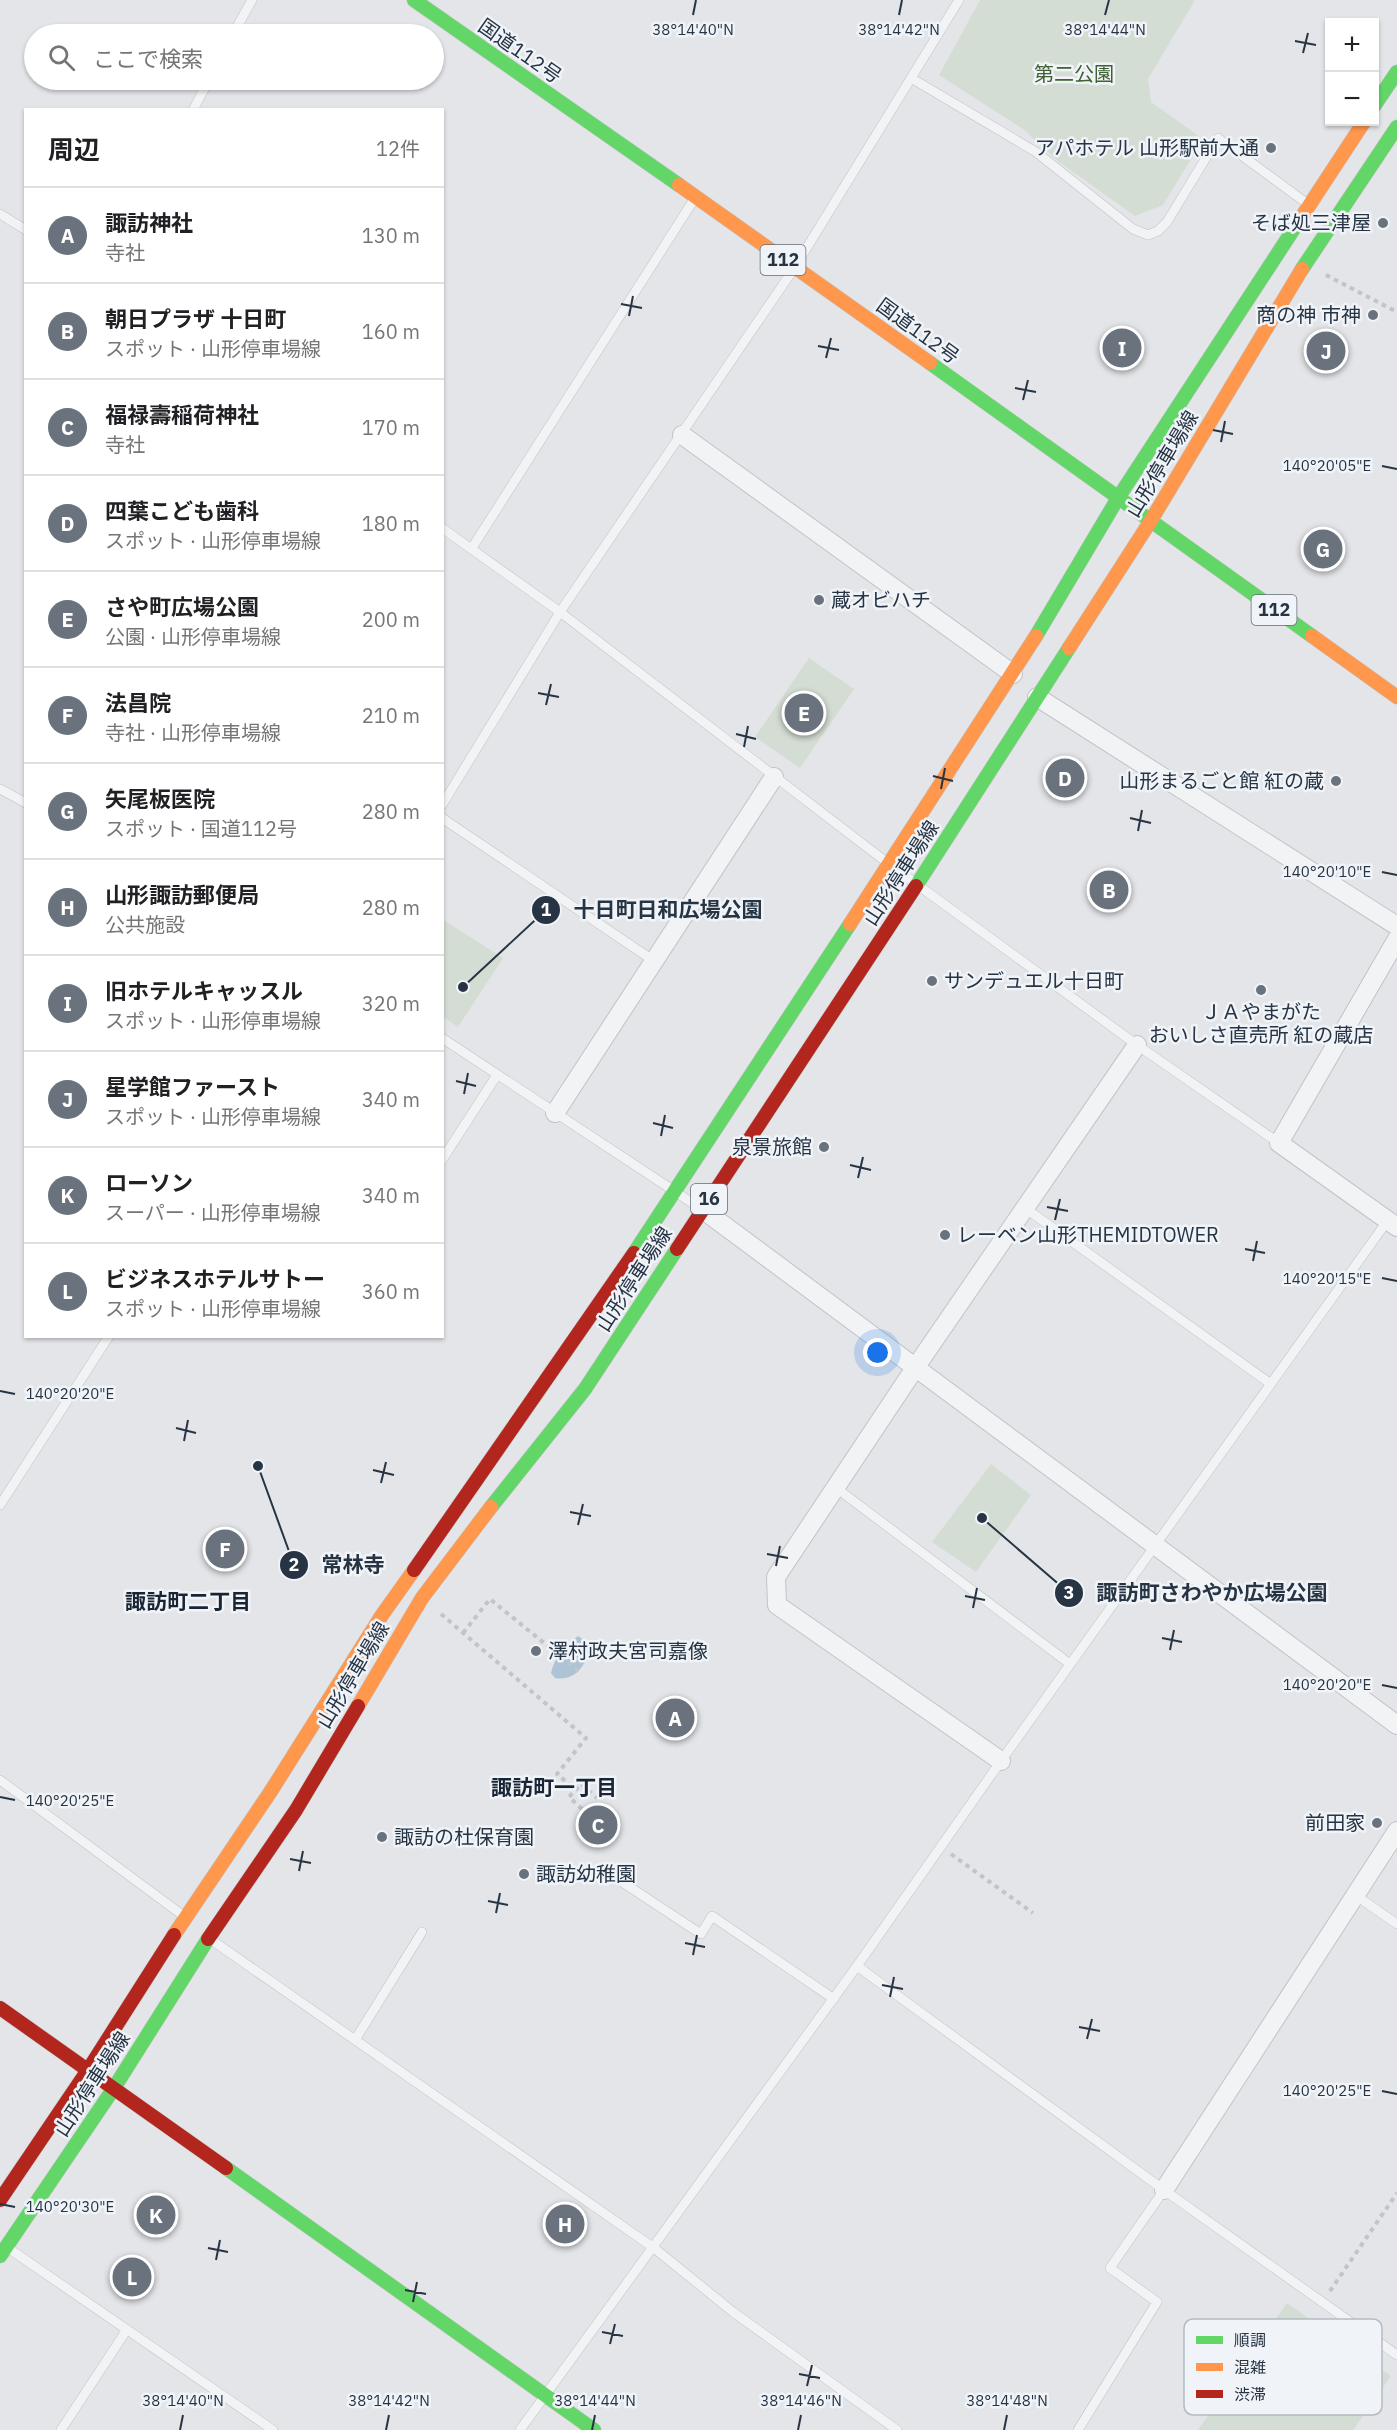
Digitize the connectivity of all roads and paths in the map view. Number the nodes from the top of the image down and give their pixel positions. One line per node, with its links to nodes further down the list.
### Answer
1 (252, 0): 4 (lane)
2 (414, 0): 12 (main road, 国道112号 / 112)
3 (959, 0): 6 (lane)
4 (239, 24)
5 (1397, 72): 8 (main road)
6 (911, 78): 13 (lane); 17 (lane)
7 (204, 90): 9 (lane)
8 (1379, 99)
9 (194, 108)
10 (1361, 126): 13 (main road, 山形停車場線 / 16)
11 (1397, 127): 16 (main road, 山形停車場線 / 16)
12 (695, 199): 17 (main road, 国道112号 / 112); 23 (lane)
13 (1310, 205): 20 (main road, 山形停車場線 / 16)
14 (0, 214): 15 (lane)
15 (24, 229)
16 (1305, 264): 18 (path); 21 (main road, 山形停車場線 / 16)
17 (795, 267): 19 (lane); 20 (main road, 国道112号 / 112)
18 (1397, 312)
19 (682, 435): 24 (lane); 25 (street)
20 (1118, 498): 21 (main road, 国道112号 / 112); 25 (main road, 山形停車場線 / 16)
21 (1150, 522): 26 (main road, 山形停車場線 / 16); 27 (main road, 国道112号 / 112)
22 (444, 533): 23 (lane)
23 (472, 548): 24 (lane)
24 (560, 612): 28 (lane); 31 (lane)
25 (1012, 674): 33 (main road, 山形停車場線 / 16)
26 (1037, 697): 34 (main road, 山形停車場線 / 16); 35 (street)
27 (1397, 697)
28 (774, 777): 33 (lane); 37 (street)
29 (0, 789): 30 (lane)
30 (24, 802)
31 (444, 802)
32 (444, 819): 37 (lane)
33 (889, 864): 34 (lane); 44 (main road, 山形停車場線 / 16)
34 (918, 883): 39 (lane); 46 (main road, 山形停車場線 / 16)
35 (1397, 926)
36 (1397, 939): 42 (street)
37 (654, 961): 41 (street)
38 (444, 1039): 40 (lane)
39 (1137, 1045): 42 (lane); 45 (street)
40 (497, 1075): 41 (lane); 43 (lane)
41 (555, 1113): 44 (lane)
42 (1279, 1143): 47 (street)
43 (444, 1157)
44 (673, 1192): 46 (lane); 69 (main road, 山形停車場線 / 16)
45 (1025, 1208): 49 (street); 50 (lane)
46 (702, 1209): 49 (street); 54 (main road, 山形停車場線 / 16)
47 (1393, 1223): 50 (lane)
48 (108, 1338): 52 (lane)
49 (915, 1368): 51 (street); 53 (street)
50 (1271, 1384): 53 (lane)
51 (835, 1487): 56 (lane); 59 (street)
52 (0, 1505)
53 (1155, 1545): 56 (lane); 58 (street)
54 (422, 1598): 55 (path); 72 (main road, 山形停車場線 / 16)
55 (463, 1633): 57 (path); 61 (path)
56 (1070, 1664): 59 (lane)
57 (582, 1674)
58 (1397, 1725)
59 (1001, 1761): 65 (lane)
60 (0, 1780): 69 (lane)
61 (576, 1790): 62 (path); 63 (path)
62 (597, 1798)
63 (582, 1809)
64 (1397, 1831): 67 (street)
65 (941, 1846): 68 (path); 73 (lane)
66 (616, 1878): 74 (lane)
67 (1355, 1895): 70 (lane); 79 (street)
68 (1033, 1913)
69 (186, 1917): 77 (main road, 山形停車場線 / 16)
70 (1397, 1924)
71 (422, 1932): 76 (lane)
72 (209, 1938): 76 (lane); 78 (main road, 山形停車場線 / 16)
73 (857, 1966): 74 (lane); 79 (lane)
74 (834, 1998): 82 (lane)
75 (0, 2008): 77 (main road)
76 (355, 2040): 82 (lane)
77 (88, 2070): 78 (main road); 81 (main road, 山形停車場線 / 16)
78 (114, 2088): 83 (main road, 山形停車場線 / 16); 89 (main road)
79 (1164, 2190): 84 (lane); 95 (lane)
80 (1397, 2193): 84 (path)
81 (0, 2200)
82 (654, 2248): 89 (lane); 94 (lane)
83 (3, 2251): 86 (lane)
84 (1322, 2302): 85 (lane)
85 (1346, 2319)
86 (126, 2331): 90 (lane); 91 (lane)
87 (1382, 2344): 88 (lane)
88 (1397, 2355)
89 (545, 2395): 92 (lane); 93 (main road)
90 (61, 2430)
91 (273, 2430)
92 (520, 2430)
93 (594, 2430)
94 (897, 2430)
95 (1078, 2430)

